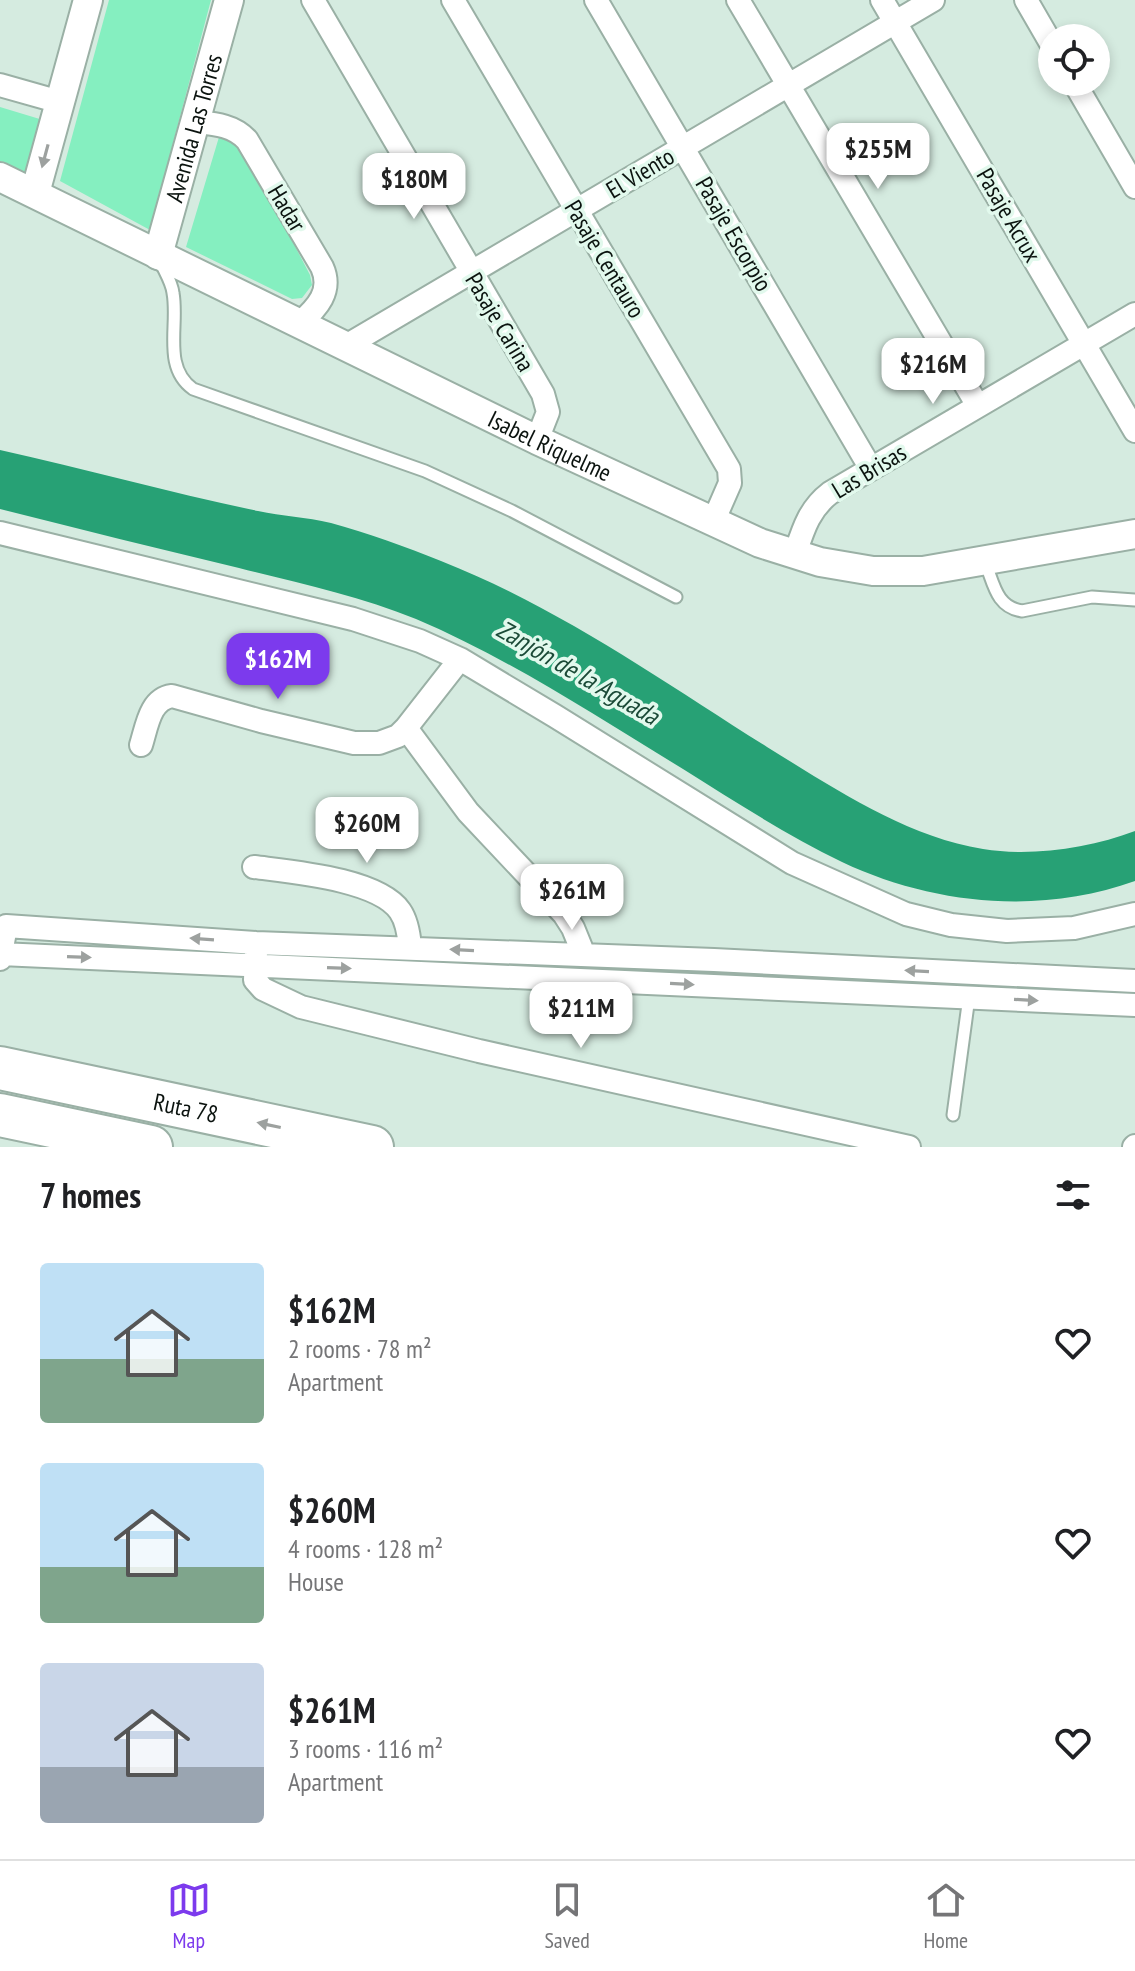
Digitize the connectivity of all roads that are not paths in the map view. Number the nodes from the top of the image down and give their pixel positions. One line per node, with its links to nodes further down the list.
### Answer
1 (88, 0): 15 (street)
2 (229, 0): 16 (street, Avenida Las Torres)
3 (313, 0): 23 (street, Pasaje Carina)
4 (453, 0): 21 (street, Pasaje Centauro)
5 (596, 0): 17 (street, Pasaje Escorpio)
6 (738, 0): 13 (street)
7 (882, 0): 10 (street, Pasaje Acrux)
8 (933, 0): 10 (street, El Viento)
9 (1026, 0): 11 (street)
10 (895, 22): 13 (street, El Viento); 26 (street, Pasaje Acrux)
11 (1040, 24)
12 (0, 85): 15 (street)
13 (788, 85): 17 (street, El Viento); 28 (street)
14 (1082, 96): 19 (street)
15 (60, 102): 20 (street, one-way to 20)
16 (195, 122): 22 (street, Avenida Las Torres); 25 (street, Hadar)
17 (683, 148): 21 (street, El Viento); 31 (street, Pasaje Escorpio)
18 (0, 177): 20 (street, Isabel Riquelme)
19 (1135, 187)
20 (35, 193): 22 (street, Isabel Riquelme)
21 (576, 210): 23 (street, El Viento); 32 (street, Pasaje Centauro)
22 (158, 255): 25 (street, Isabel Riquelme); 37 (lane)
23 (471, 273): 27 (street, El Viento); 30 (street, Pasaje Carina)
24 (1135, 314): 26 (street, Las Brisas)
25 (300, 323): 27 (street, Isabel Riquelme)
26 (1084, 344): 28 (street, Las Brisas); 29 (street, Pasaje Acrux)
27 (346, 346): 30 (street, Isabel Riquelme)
28 (978, 406): 31 (street, Las Brisas)
29 (1135, 431)
30 (537, 440): 32 (street, Isabel Riquelme)
31 (871, 469): 35 (street, Las Brisas)
32 (713, 522): 35 (street, Isabel Riquelme)
33 (0, 533): 39 (street)
34 (1135, 534): 36 (street, Isabel Riquelme)
35 (795, 554): 36 (street, Isabel Riquelme)
36 (984, 562): 38 (lane)
37 (676, 597)
38 (1135, 600)
39 (460, 659): 40 (street); 43 (street)
40 (406, 728): 41 (street); 49 (street)
41 (141, 745)
42 (254, 867): 45 (street)
43 (1135, 914)
44 (3, 926): 47 (street, one-way to 44); 48 (street)
45 (410, 947): 46 (street, one-way to 45); 47 (street)
46 (498, 952): 49 (street); 53 (street)
47 (256, 954): 48 (street, one-way to 47); 53 (street, one-way to 53); 64 (street)
48 (0, 955)
49 (584, 955): 50 (street)
50 (612, 956): 51 (street); 54 (street)
51 (714, 960): 52 (street, one-way to 51); 56 (street)
52 (951, 973): 55 (street); 57 (street)
53 (499, 975): 54 (street)
54 (612, 981): 56 (street, one-way to 56)
55 (1135, 981)
56 (716, 985): 57 (street)
57 (960, 997): 58 (street, one-way to 58); 61 (lane)
58 (1135, 1005)
59 (0, 1068): 63 (highway, Ruta 78, one-way to 59)
60 (0, 1115): 62 (highway, Ruta 78)
61 (953, 1115)
62 (151, 1147)
63 (372, 1147)
64 (909, 1147)

